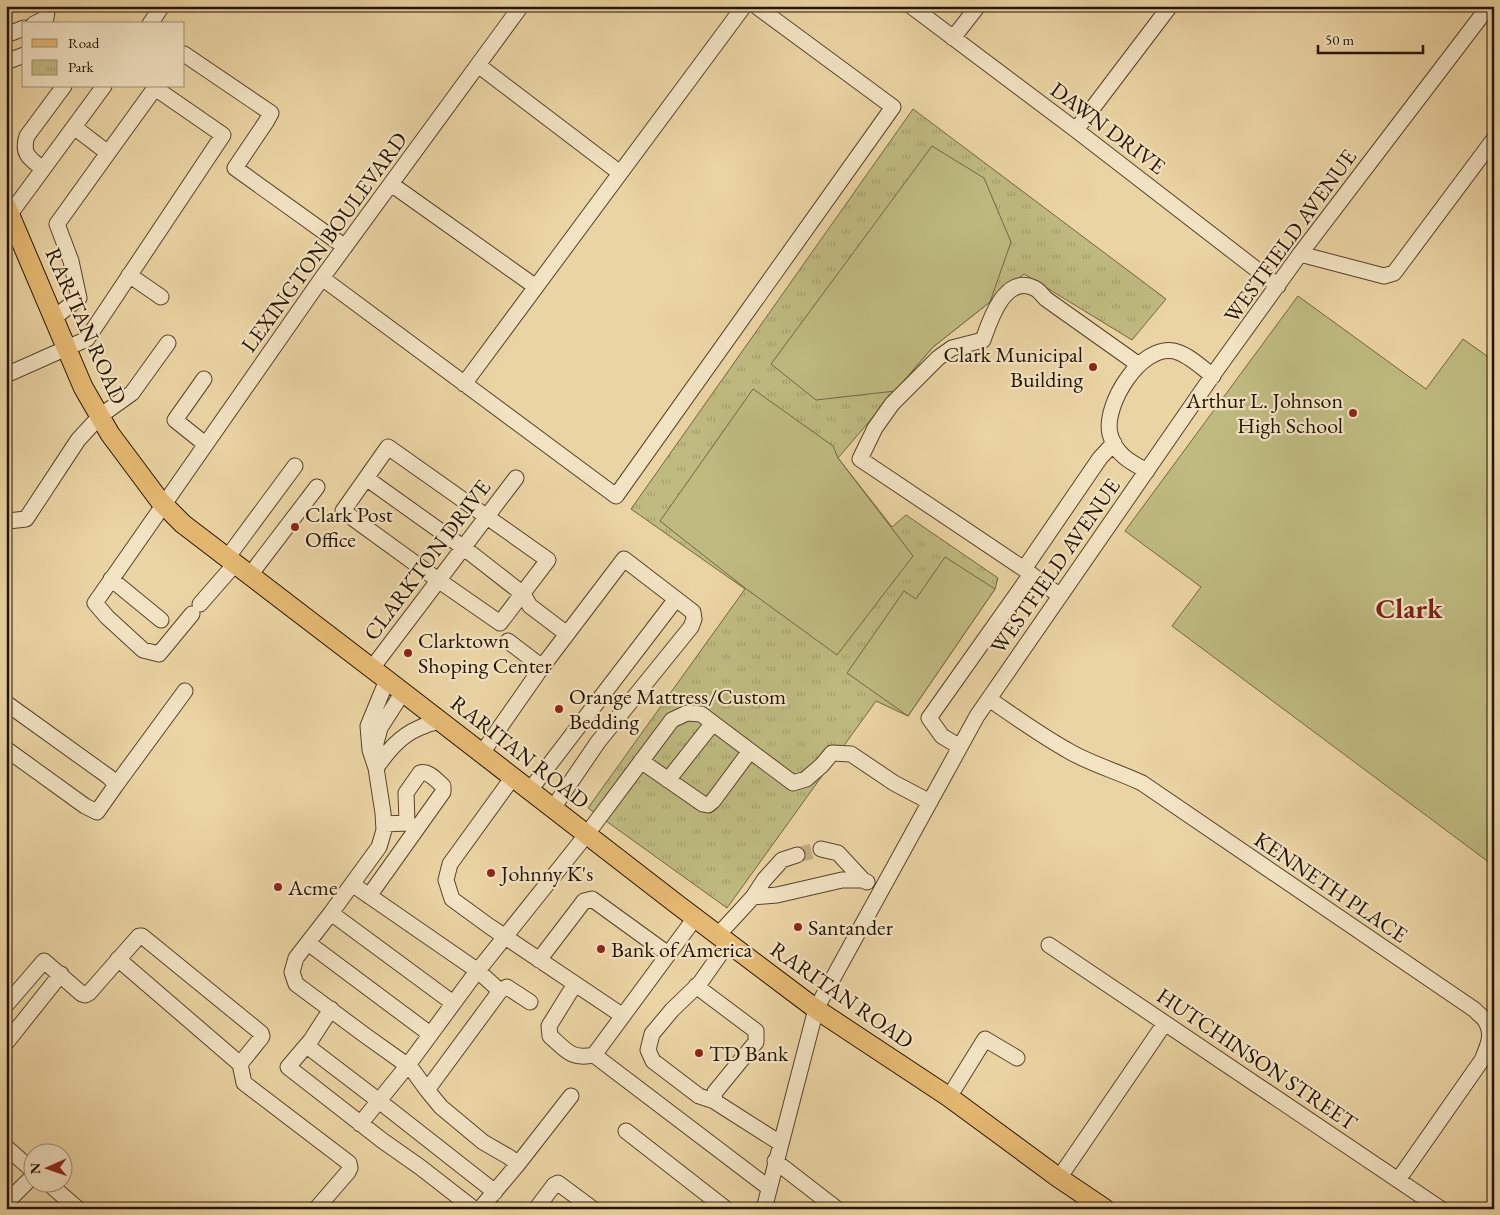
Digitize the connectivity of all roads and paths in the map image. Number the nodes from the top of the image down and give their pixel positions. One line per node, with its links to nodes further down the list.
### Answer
1 (45, 6): 10 (street)
2 (162, 6): 11 (street)
3 (522, 6): 16 (street, LEXINGTON BOULEVARD)
4 (744, 6): 24 (street)
5 (756, 6): 41 (street)
6 (911, 6): 14 (street, DAWN DRIVE)
7 (978, 6): 14 (street)
8 (1170, 6): 20 (street)
9 (1487, 7): 28 (street, WESTFIELD AVENUE)
10 (38, 22)
11 (151, 22)
12 (22, 29): 13 (street)
13 (6, 35)
14 (954, 38): 20 (street, DAWN DRIVE)
15 (185, 55): 27 (street)
16 (478, 65): 24 (street); 25 (street, LEXINGTON BOULEVARD)
17 (63, 88): 23 (street)
18 (95, 90): 19 (street)
19 (74, 127): 22 (street); 23 (street)
20 (1076, 130): 31 (street, DAWN DRIVE)
21 (1494, 139): 28 (street)
22 (108, 153): 29 (street); 34 (street)
23 (43, 169): 26 (street)
24 (620, 173): 32 (street)
25 (391, 184): 27 (street, LEXINGTON BOULEVARD); 32 (street)
26 (8, 210): 34 (main road, RARITAN ROAD)
27 (345, 247): 30 (street, LEXINGTON BOULEVARD)
28 (1300, 254): 31 (street, WESTFIELD AVENUE)
29 (129, 276): 33 (street); 36 (street)
30 (322, 278): 41 (street); 44 (street, LEXINGTON BOULEVARD)
31 (1278, 286): 39 (street, WESTFIELD AVENUE)
32 (536, 287): 41 (street)
33 (161, 297)
34 (54, 318): 36 (main road, RARITAN ROAD)
35 (168, 343): 42 (street)
36 (67, 348): 38 (street); 42 (main road, RARITAN ROAD)
37 (1140, 364): 39 (street); 43 (street); 55 (street)
38 (6, 375)
39 (1213, 376): 46 (street, WESTFIELD AVENUE)
40 (204, 379): 44 (street)
41 (464, 384)
42 (100, 416): 50 (main road, RARITAN ROAD); 52 (street)
43 (1114, 443): 46 (street); 55 (street)
44 (205, 444): 50 (street, LEXINGTON BOULEVARD)
45 (295, 466): 54 (street)
46 (1147, 471): 60 (street, WESTFIELD AVENUE)
47 (366, 478): 51 (street); 53 (street); 58 (street)
48 (516, 478): 51 (street, CLARKTON DRIVE)
49 (317, 487): 56 (street)
50 (164, 504): 54 (main road, RARITAN ROAD); 57 (street, LEXINGTON BOULEVARD)
51 (488, 516): 53 (street, CLARKTON DRIVE); 59 (street)
52 (6, 523)
53 (464, 548): 58 (street, CLARKTON DRIVE); 59 (street)
54 (231, 561): 56 (main road, RARITAN ROAD); 57 (street, LEXINGTON BOULEVARD)
55 (1027, 572): 60 (street); 76 (street)
56 (250, 575): 66 (main road, RARITAN ROAD)
57 (111, 579): 62 (street)
58 (438, 580): 59 (street); 66 (street, CLARKTON DRIVE)
59 (523, 594): 63 (street)
60 (1060, 596): 70 (street, WESTFIELD AVENUE)
61 (676, 599): 63 (street); 71 (street); 73 (street)
62 (161, 620)
63 (567, 634): 65 (street)
64 (508, 641): 65 (street)
65 (542, 667): 79 (street)
66 (372, 668): 67 (main road, RARITAN ROAD)
67 (388, 680): 69 (main road, RARITAN ROAD); 81 (street)
68 (185, 691): 84 (street)
69 (403, 692): 74 (main road, RARITAN ROAD); 81 (street)
70 (989, 699): 76 (street, WESTFIELD AVENUE); 138 (street, KENNETH PLACE)
71 (597, 702): 73 (street); 85 (street)
72 (6, 703): 84 (street)
73 (618, 719): 87 (street)
74 (442, 722): 79 (main road, RARITAN ROAD); 81 (street)
75 (713, 723): 78 (street); 80 (street); 83 (street)
76 (960, 747): 86 (street, WESTFIELD AVENUE)
77 (6, 749): 84 (street)
78 (750, 751): 83 (street); 86 (street)
79 (482, 753): 82 (main road, RARITAN ROAD)
80 (641, 761): 83 (street); 89 (street)
81 (376, 768): 88 (street)
82 (513, 777): 85 (main road, RARITAN ROAD); 99 (street)
83 (668, 780)
84 (116, 785)
85 (530, 790): 87 (main road, RARITAN ROAD)
86 (930, 802): 94 (street, WESTFIELD AVENUE)
87 (552, 808): 89 (main road, RARITAN ROAD)
88 (384, 824): 93 (street); 95 (street)
89 (587, 834): 98 (main road, RARITAN ROAD); 99 (street)
90 (821, 849): 92 (street)
91 (797, 855): 96 (street)
92 (863, 880): 94 (street); 96 (street)
93 (352, 884): 95 (street); 97 (street)
94 (882, 889): 115 (street, WESTFIELD AVENUE)
95 (369, 896): 106 (street)
96 (753, 897): 100 (street)
97 (331, 913): 101 (street); 112 (street)
98 (695, 918): 100 (main road, RARITAN ROAD); 103 (street)
99 (505, 938): 105 (street); 106 (street)
100 (723, 939): 109 (street); 115 (main road, RARITAN ROAD)
101 (308, 943): 114 (street); 118 (street)
102 (1049, 945): 117 (street, HUTCHINSON STREET)
103 (668, 954): 105 (street); 116 (street)
104 (118, 959): 107 (street); 123 (street); 123 (street)
105 (539, 960): 108 (street)
106 (478, 971): 110 (street); 112 (street)
107 (61, 974): 113 (street); 119 (street)
108 (575, 984): 116 (street); 121 (street)
109 (696, 986): 129 (street); 129 (street)
110 (500, 991): 111 (street); 125 (street)
111 (530, 1002)
112 (453, 1003): 118 (street)
113 (6, 1005)
114 (331, 1009): 120 (street); 124 (street)
115 (816, 1009): 127 (main road, RARITAN ROAD); 132 (street, WESTFIELD AVENUE)
116 (623, 1016): 121 (street)
117 (1165, 1024): 137 (street); 138 (street, HUTCHINSON STREET)
118 (430, 1034): 124 (street)
119 (6, 1043)
120 (306, 1046): 128 (street); 130 (street)
121 (594, 1056): 140 (street)
122 (1017, 1058): 127 (street)
123 (240, 1064): 145 (street)
124 (408, 1065): 125 (street); 128 (street)
125 (427, 1090): 136 (street)
126 (571, 1096): 136 (street)
127 (949, 1097): 137 (main road, RARITAN ROAD)
128 (379, 1100): 130 (street); 142 (street)
129 (714, 1102): 132 (street)
130 (360, 1124): 146 (street)
131 (626, 1130): 150 (street)
132 (780, 1143): 135 (street, WESTFIELD AVENUE)
133 (6, 1147): 134 (street)
134 (22, 1161)
135 (775, 1161): 140 (street, WESTFIELD AVENUE); 152 (street)
136 (518, 1164): 142 (street)
137 (1059, 1178): 153 (main road, RARITAN ROAD)
138 (1398, 1180): 154 (street, HUTCHINSON STREET)
139 (22, 1187): 143 (street)
140 (769, 1188): 151 (street, WESTFIELD AVENUE)
141 (58, 1192): 144 (street)
142 (495, 1192): 147 (street)
143 (6, 1204)
144 (78, 1209)
145 (316, 1209)
146 (474, 1209)
147 (480, 1209)
148 (536, 1209): 149 (street)
149 (593, 1209)
150 (726, 1209)
151 (764, 1209)
152 (837, 1209)
153 (1105, 1209)
154 (1441, 1209)

